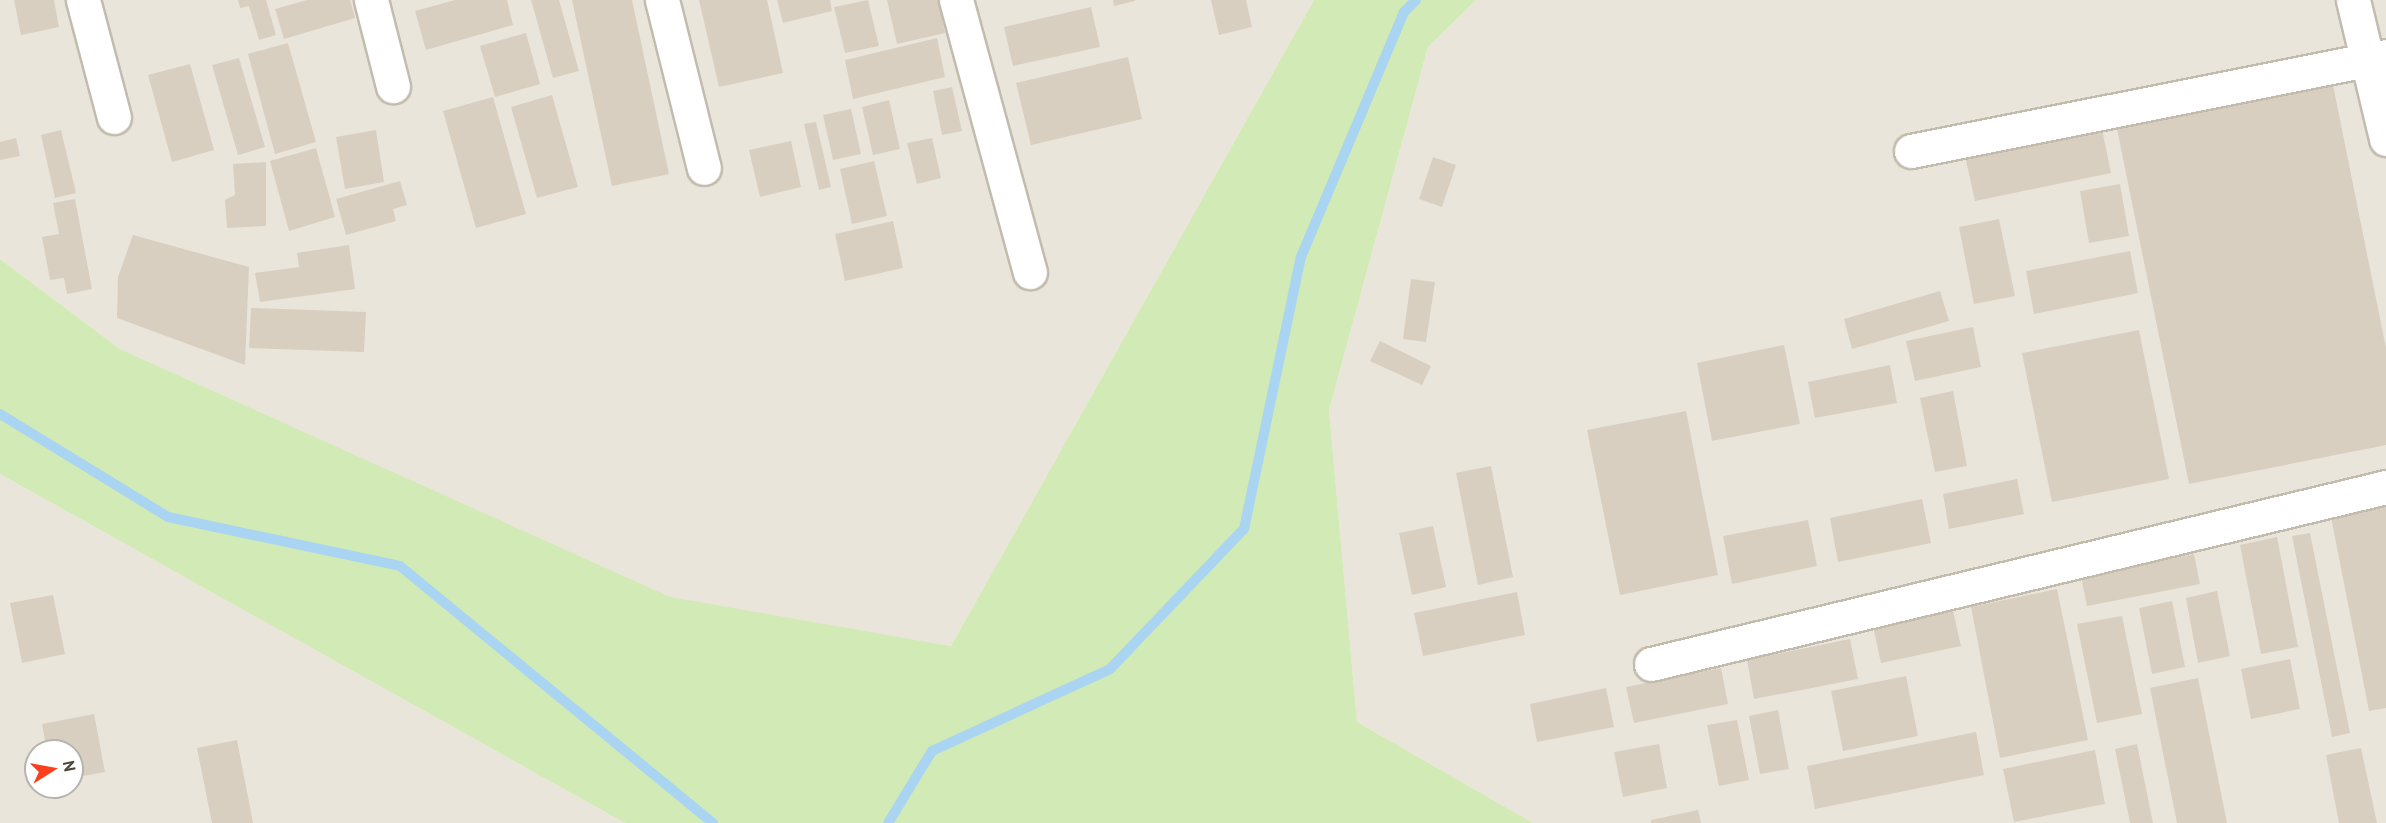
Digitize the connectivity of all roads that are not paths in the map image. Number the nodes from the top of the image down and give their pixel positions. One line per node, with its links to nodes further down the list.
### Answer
1 (83, 0): 8 (street)
2 (371, 0): 7 (street)
3 (662, 0): 11 (street)
4 (956, 0): 12 (street)
5 (2353, 0): 6 (street)
6 (2376, 58): 9 (street); 10 (street)
7 (393, 86)
8 (114, 117)
9 (2386, 139)
10 (1911, 151)
11 (704, 168)
12 (1030, 272)
13 (2386, 488): 14 (street)
14 (1651, 664)

